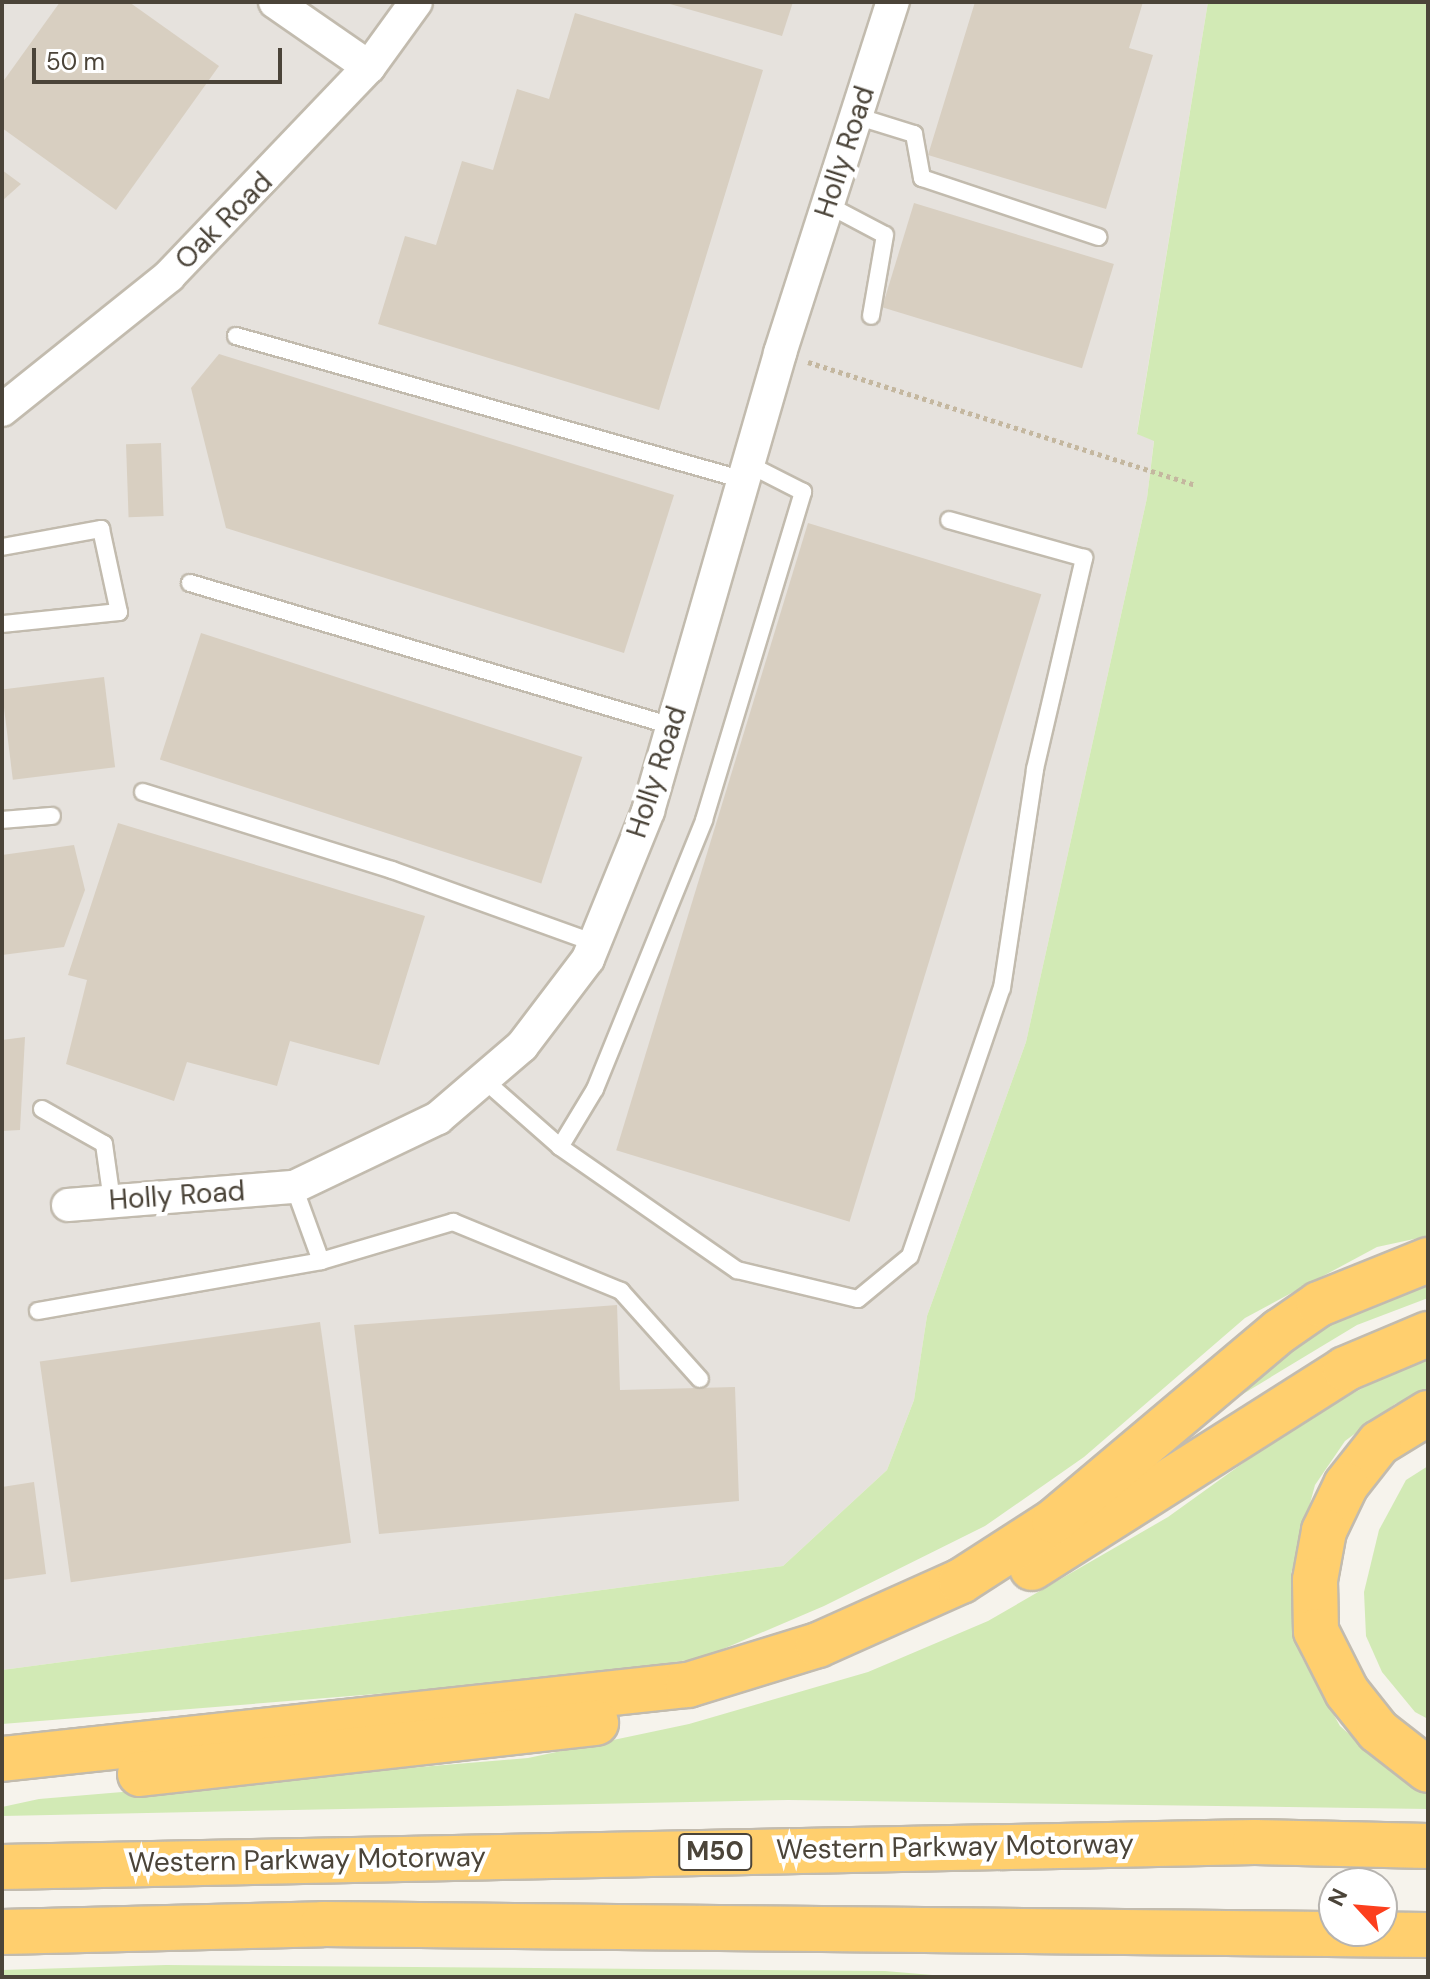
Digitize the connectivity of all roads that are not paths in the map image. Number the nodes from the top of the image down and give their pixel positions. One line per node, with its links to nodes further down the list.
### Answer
1 (275, 2): 4 (street)
2 (416, 2): 4 (street, Oak Road)
3 (893, 2): 5 (street, Holly Road)
4 (369, 67): 10 (street, Oak Road)
5 (856, 116): 6 (street, Holly Road); 7 (lane)
6 (828, 205): 8 (lane); 11 (street, Holly Road)
7 (1098, 237)
8 (871, 316)
9 (236, 336): 11 (lane)
10 (2, 410)
11 (746, 472): 16 (street, Holly Road); 23 (lane)
12 (949, 520): 23 (lane)
13 (2, 547): 15 (lane)
14 (190, 583): 16 (lane)
15 (2, 624)
16 (672, 726): 20 (street, Holly Road)
17 (143, 792): 20 (lane)
18 (52, 816): 19 (lane)
19 (2, 820)
20 (595, 943): 21 (street, Holly Road)
21 (483, 1079): 23 (lane); 24 (street, Holly Road)
22 (42, 1109): 25 (lane)
23 (560, 1147)
24 (294, 1187): 25 (street, Holly Road); 28 (lane)
25 (112, 1201): 26 (street, Holly Road)
26 (68, 1205)
27 (1428, 1260): 33 (highway)
28 (321, 1261): 29 (lane); 31 (lane)
29 (38, 1311)
30 (1428, 1334): 35 (highway)
31 (700, 1379)
32 (1428, 1413): 34 (highway)
33 (2, 1759)
34 (1428, 1770)
35 (2, 1787)
36 (1428, 1846): 37 (highway, Western Parkway Motorway / M50)
37 (2, 1867)
38 (969, 1928): 39 (highway); 40 (highway); 41 (highway)
39 (2, 1932)
40 (1428, 1935)
41 (1428, 1962)

